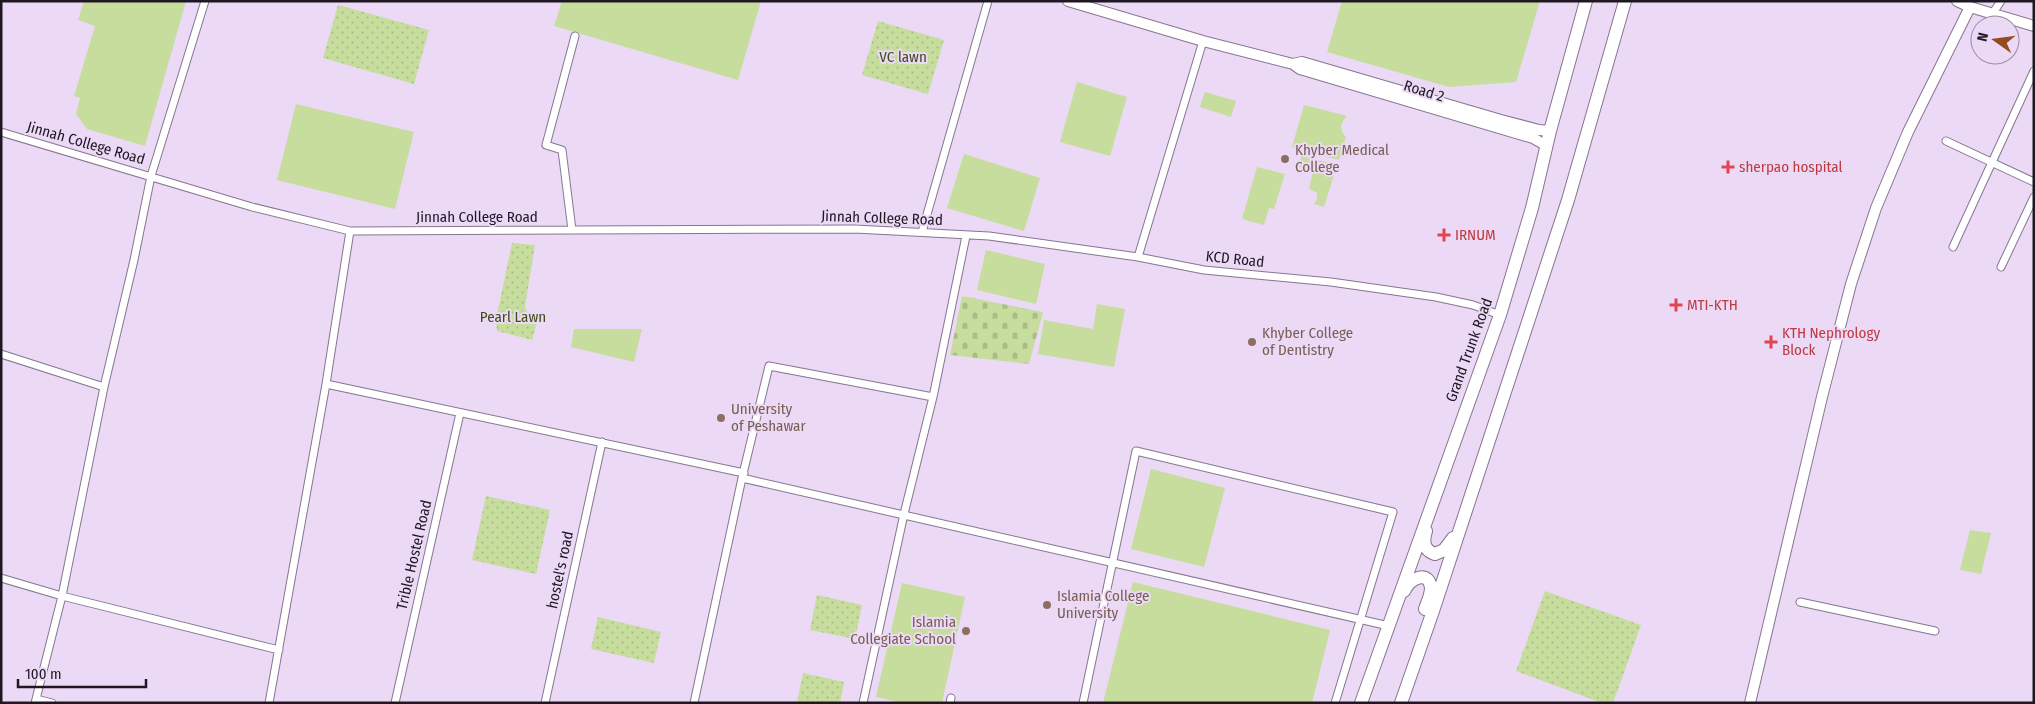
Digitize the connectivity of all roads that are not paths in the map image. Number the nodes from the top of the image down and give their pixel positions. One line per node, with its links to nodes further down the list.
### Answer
1 (204, 1): 20 (street)
2 (988, 1): 25 (street)
3 (1068, 1): 12 (street, Road 2)
4 (1586, 1): 15 (highway, Grand Trunk Road)
5 (1625, 1): 38 (highway)
6 (1957, 1): 8 (street)
7 (2001, 1): 9 (street)
8 (1970, 7): 9 (street); 61 (street)
9 (1992, 14): 10 (street)
10 (2034, 26)
11 (575, 36): 23 (street)
12 (1204, 40): 13 (street, Road 2); 28 (street)
13 (1293, 64): 15 (street, Road 2); 18 (street, Road 2)
14 (2034, 71): 19 (street)
15 (1550, 131): 18 (highway, Grand Trunk Road)
16 (1, 132): 20 (street, Jinnah College Road)
17 (1946, 141): 19 (street)
18 (1547, 146): 30 (highway, Grand Trunk Road)
19 (1992, 163): 21 (street); 27 (street)
20 (151, 176): 24 (street, Jinnah College Road); 33 (street)
21 (2034, 182)
22 (2034, 197): 29 (street)
23 (572, 230): 24 (street, Jinnah College Road); 25 (street, Jinnah College Road)
24 (350, 232): 32 (street)
25 (922, 232): 26 (street, Jinnah College Road)
26 (966, 236): 28 (street, KCD Road); 34 (street)
27 (1953, 247)
28 (1138, 257): 30 (street, KCD Road)
29 (2001, 267)
30 (1500, 315): 39 (highway, Grand Trunk Road)
31 (1, 354): 33 (street)
32 (326, 384): 35 (street); 48 (street)
33 (104, 387): 43 (street)
34 (933, 397): 37 (street); 40 (street)
35 (460, 413): 36 (street); 53 (street, Trible Hostel Road)
36 (602, 442): 37 (street); 54 (street, hostel's road)
37 (743, 475): 40 (street); 55 (street)
38 (1471, 496): 39 (highway); 49 (highway)
39 (1430, 507): 46 (highway, Grand Trunk Road)
40 (904, 514): 41 (street); 56 (street)
41 (1114, 562): 45 (street); 45 (street); 57 (street)
42 (1, 578): 43 (street)
43 (62, 596): 48 (street); 50 (street)
44 (1800, 602): 47 (street)
45 (1361, 618): 46 (street); 58 (street)
46 (1389, 624): 49 (highway); 59 (highway, Grand Trunk Road)
47 (1935, 631)
48 (279, 650): 52 (street)
49 (1410, 679): 60 (highway)
50 (36, 701): 51 (street)
51 (52, 703)
52 (269, 703)
53 (395, 703)
54 (545, 703)
55 (694, 703)
56 (863, 703)
57 (1083, 703)
58 (1334, 703)
59 (1361, 703)
60 (1401, 703)
61 (1750, 703)

